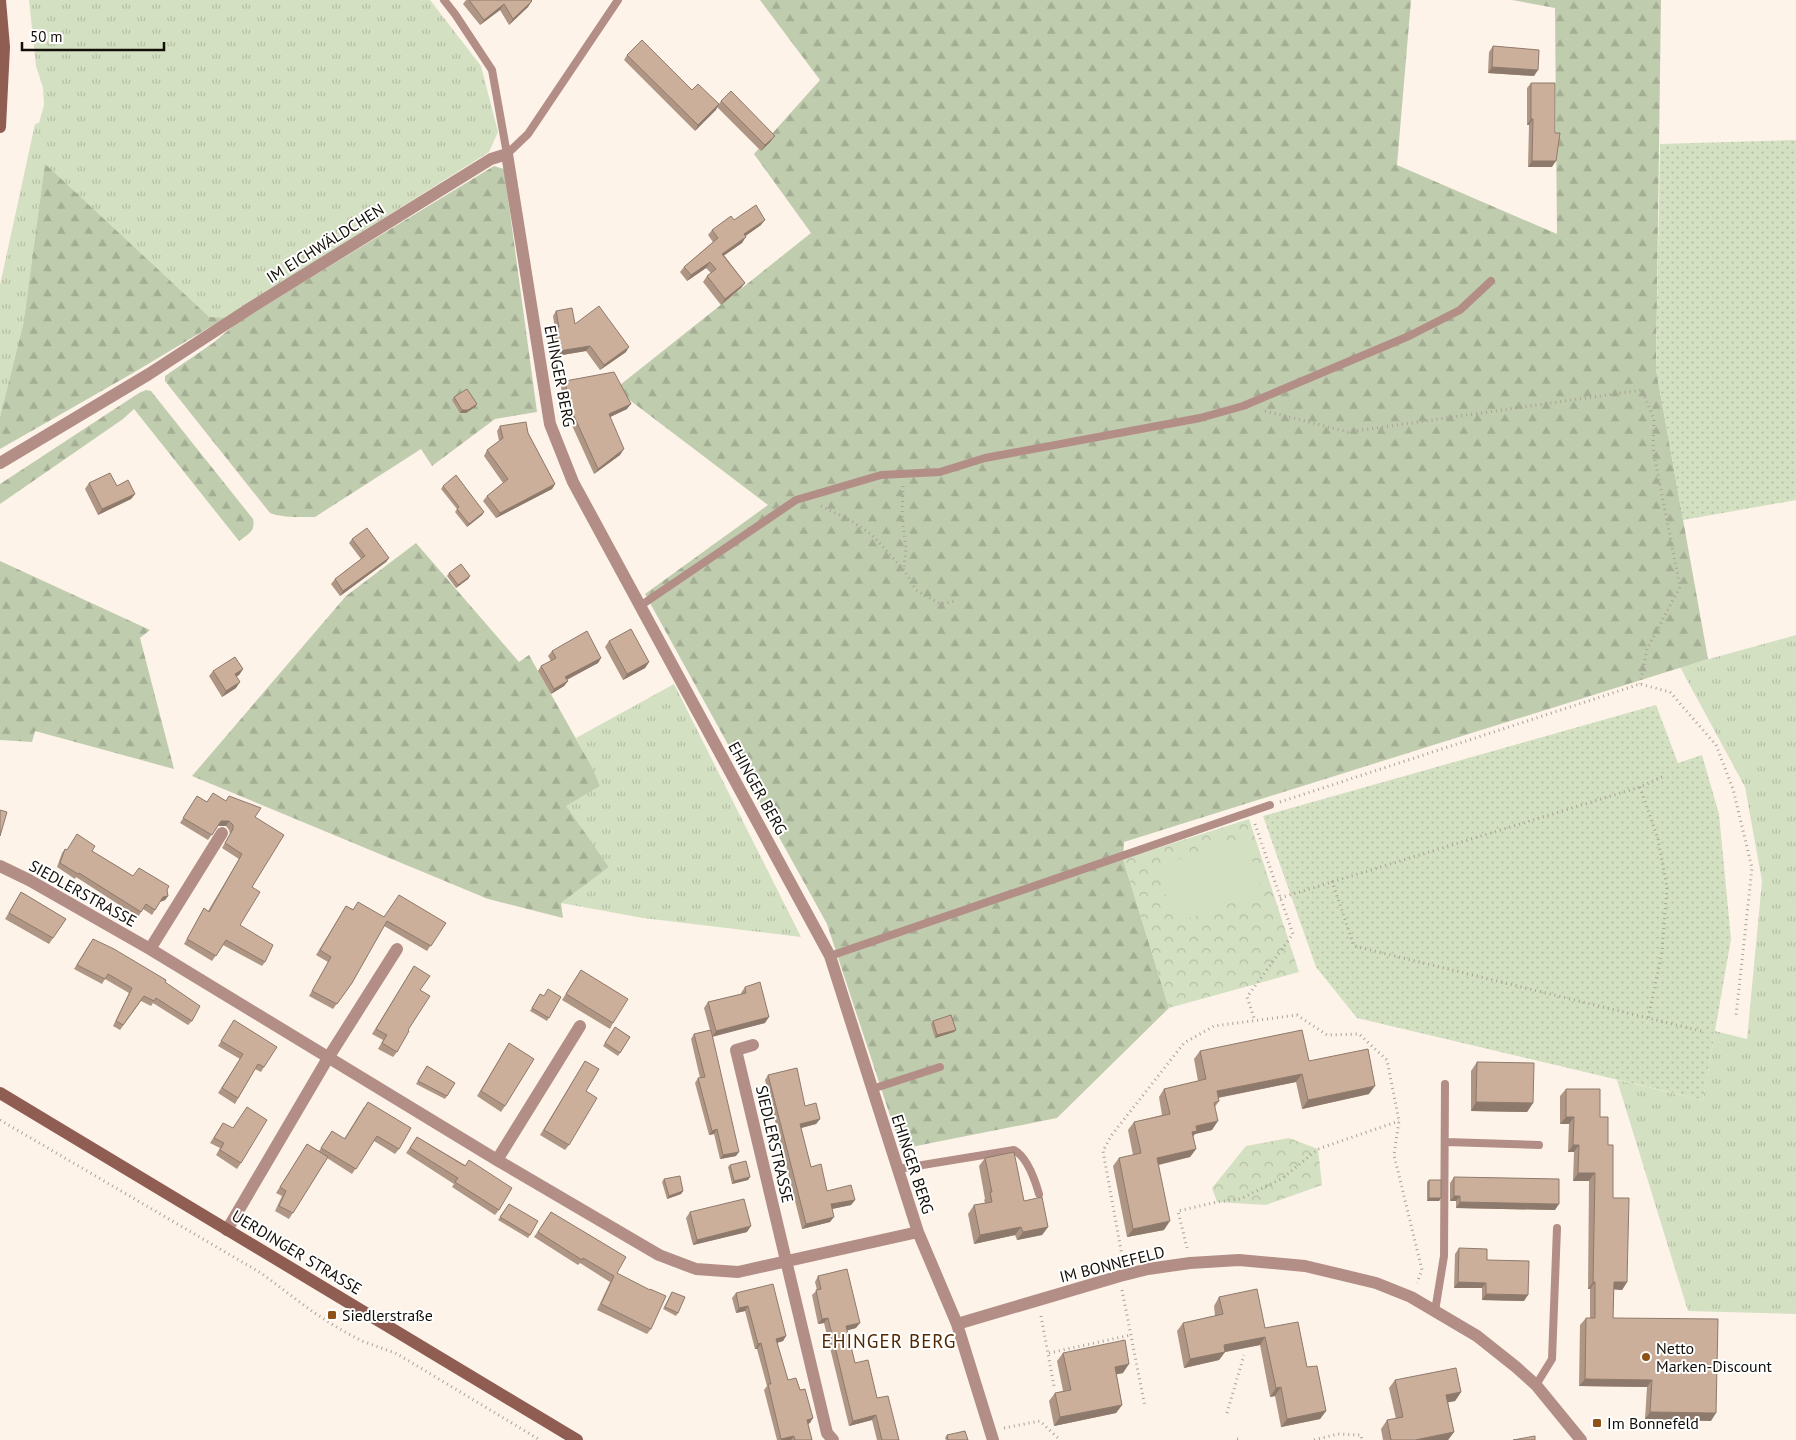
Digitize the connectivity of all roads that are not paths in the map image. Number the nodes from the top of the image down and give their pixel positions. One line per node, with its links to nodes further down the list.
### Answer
1 (0, 0): 4 (main road)
2 (444, 0): 5 (lane)
3 (618, 0): 5 (lane, IM EICHWÄLDCHEN)
4 (0, 127)
5 (507, 154): 7 (street, IM EICHWÄLDCHEN); 8 (street, EHINGER BERG)
6 (1491, 280): 8 (lane)
7 (0, 463)
8 (640, 606): 14 (street, EHINGER BERG)
9 (1270, 805): 14 (lane)
10 (222, 833): 12 (street)
11 (0, 866): 12 (street, SIEDLERSTRASSE)
12 (150, 949): 17 (street, SIEDLERSTRASSE)
13 (397, 949): 17 (street)
14 (830, 956): 20 (street, EHINGER BERG)
15 (580, 1026): 24 (street)
16 (753, 1045): 30 (street, SIEDLERSTRASSE)
17 (328, 1058): 24 (street, SIEDLERSTRASSE); 28 (street)
18 (940, 1067): 20 (lane)
19 (1445, 1084): 22 (lane)
20 (872, 1089): 25 (street, EHINGER BERG)
21 (0, 1093): 28 (main road, UERDINGER STRASSE)
22 (1446, 1142): 23 (lane); 31 (lane)
23 (1540, 1145)
24 (497, 1160): 30 (street, SIEDLERSTRASSE)
25 (898, 1168): 26 (lane); 29 (street, EHINGER BERG)
26 (1039, 1194)
27 (1557, 1228): 33 (lane)
28 (227, 1230): 35 (main road, UERDINGER STRASSE)
29 (918, 1232): 30 (street, SIEDLERSTRASSE); 32 (street, EHINGER BERG)
30 (787, 1262): 36 (street, SIEDLERSTRASSE)
31 (1435, 1311): 32 (street, IM BONNEFELD); 33 (street, IM BONNEFELD)
32 (956, 1324): 34 (street, EHINGER BERG)
33 (1536, 1385): 37 (street, IM BONNEFELD)
34 (992, 1436)
35 (577, 1440)
36 (833, 1440)
37 (1581, 1440)

